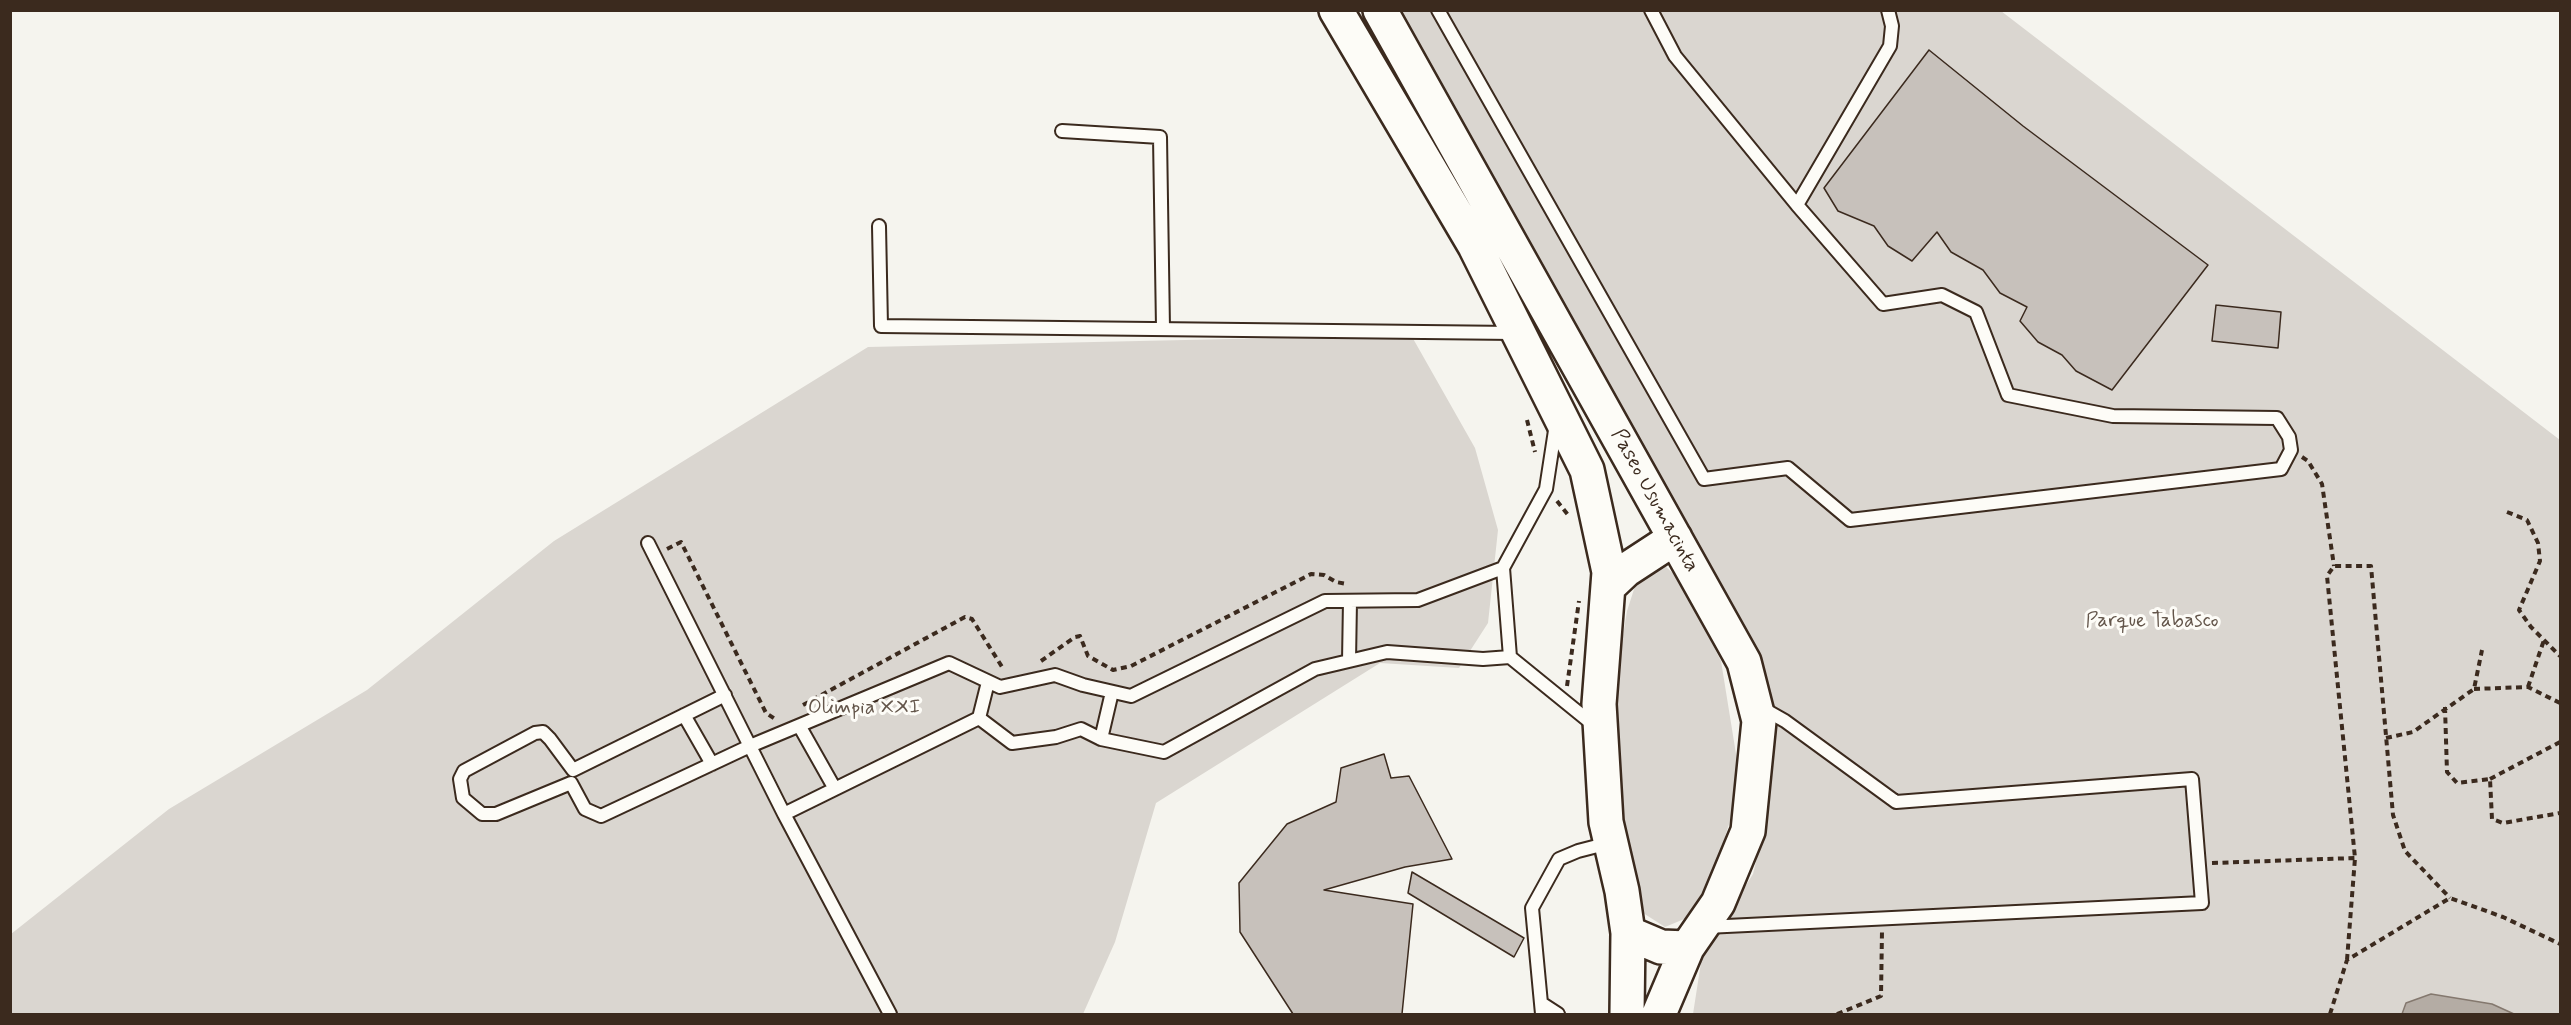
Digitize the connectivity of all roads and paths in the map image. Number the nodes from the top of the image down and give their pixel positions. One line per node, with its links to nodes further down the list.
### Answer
1 (1336, 10): 10 (main road, Paseo Usumacinta)
2 (1380, 10): 17 (main road, Paseo Usumacinta)
3 (1438, 10): 12 (lane)
4 (1652, 10): 7 (lane)
5 (1888, 10): 7 (lane)
6 (1062, 131): 9 (lane)
7 (1797, 206): 12 (lane)
8 (879, 226): 9 (lane)
9 (1163, 328): 10 (lane)
10 (1518, 333): 11 (main road, Paseo Usumacinta)
11 (1542, 416): 13 (path); 14 (lane); 22 (main road, Paseo Usumacinta)
12 (2291, 450): 19 (path)
13 (1537, 461)
14 (1546, 489): 16 (path); 20 (lane)
15 (2507, 512): 24 (path)
16 (1577, 525)
17 (1675, 538): 22 (main road); 38 (main road, Paseo Usumacinta)
18 (651, 549): 35 (lane); 43 (path)
19 (2334, 566): 46 (path); 58 (path)
20 (1503, 568): 23 (lane); 27 (lane)
21 (1352, 584): 29 (path)
22 (1594, 588): 36 (path); 45 (main road, Paseo Usumacinta)
23 (1350, 601): 28 (lane); 34 (lane)
24 (2544, 640): 26 (path); 32 (path)
25 (2482, 650): 33 (path)
26 (2560, 656)
27 (1510, 657): 28 (lane); 36 (lane)
28 (1349, 661): 47 (lane)
29 (1034, 666)
30 (1015, 671): 39 (path)
31 (988, 682): 34 (lane); 42 (lane); 44 (lane)
32 (2528, 687): 33 (path); 37 (path)
33 (2474, 689): 40 (path)
34 (1112, 692): 47 (lane)
35 (725, 695): 41 (lane); 49 (lane)
36 (1565, 701): 45 (lane)
37 (2560, 703)
38 (1755, 704): 59 (lane); 63 (main road, Paseo Usumacinta)
39 (797, 708)
40 (2445, 708): 46 (path); 52 (path)
41 (684, 715): 50 (lane); 51 (lane)
42 (979, 718): 47 (lane); 54 (lane)
43 (777, 719)
44 (800, 727): 49 (lane); 54 (lane)
45 (1600, 730): 57 (main road, Paseo Usumacinta)
46 (2386, 738): 60 (path)
47 (1101, 739)
48 (2560, 742): 52 (path)
49 (750, 746): 50 (lane); 56 (lane)
50 (712, 764): 53 (lane)
51 (573, 770): 53 (lane); 53 (lane)
52 (2490, 779): 55 (path)
53 (571, 783)
54 (835, 789): 56 (lane)
55 (2560, 813)
56 (784, 814): 67 (lane)
57 (1611, 843): 62 (main road, Paseo Usumacinta); 66 (lane)
58 (2355, 858): 59 (path); 65 (path)
59 (2198, 863): 61 (lane)
60 (2450, 898): 64 (path); 65 (path)
61 (1882, 918): 63 (lane); 71 (path)
62 (1628, 933): 63 (main road); 69 (main road, Paseo Usumacinta)
63 (1694, 938): 70 (main road, Paseo Usumacinta)
64 (2560, 944)
65 (2347, 960): 72 (path)
66 (1541, 1009): 68 (lane)
67 (890, 1014)
68 (1558, 1014)
69 (1627, 1014)
70 (1659, 1014)
71 (1837, 1014)
72 (2330, 1014)

